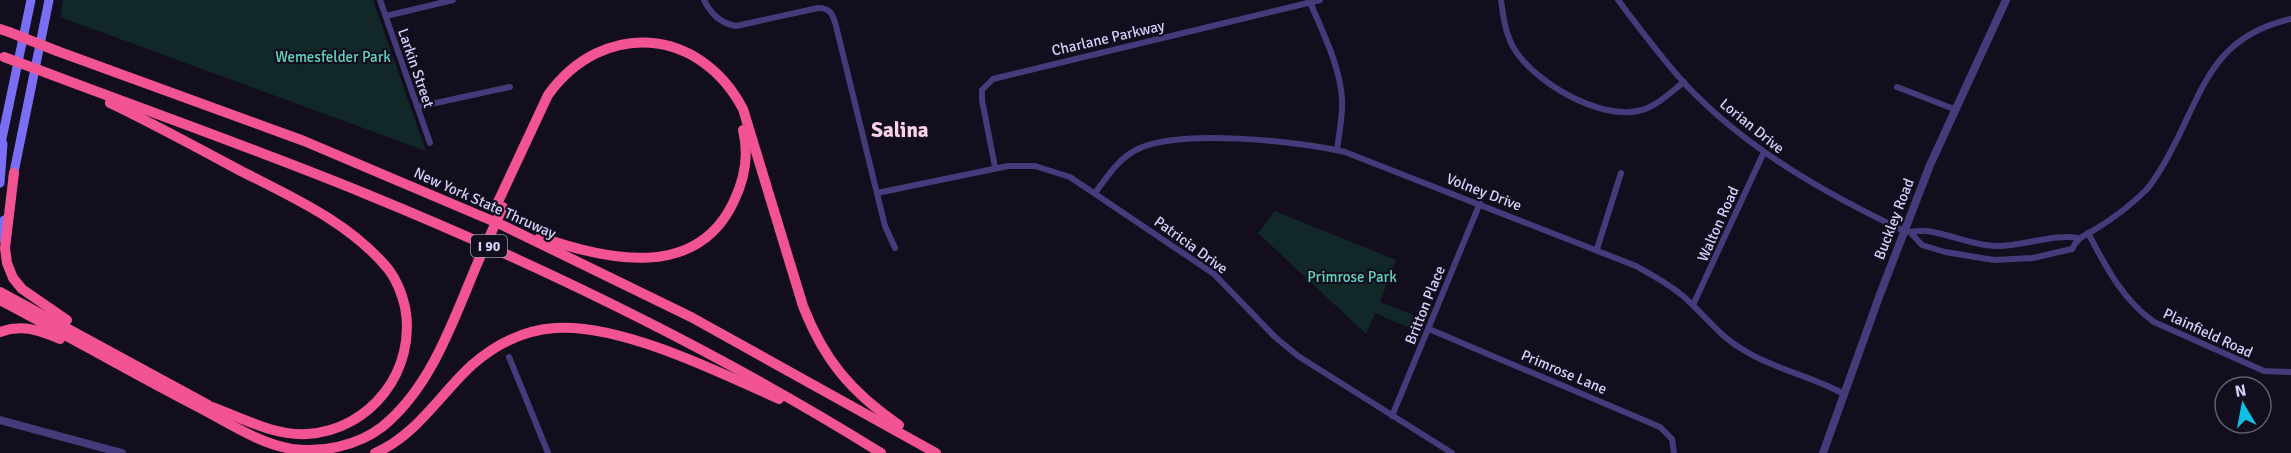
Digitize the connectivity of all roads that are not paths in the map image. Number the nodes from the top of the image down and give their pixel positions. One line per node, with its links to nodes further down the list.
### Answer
1 (31, 0): 21 (main road)
2 (49, 0): 27 (main road)
3 (380, 0): 11 (street, Larkin Street)
4 (453, 0): 11 (street)
5 (704, 0): 30 (street)
6 (1320, 0): 10 (street, Charlane Parkway)
7 (1501, 0): 15 (street)
8 (1618, 0): 15 (street, Lorian Drive)
9 (2006, 0): 20 (street, Buckley Road)
10 (1310, 3): 24 (street); 26 (street, Charlane Parkway)
11 (386, 16): 19 (street, Larkin Street)
12 (2291, 19): 36 (street)
13 (4, 31): 34 (highway, New York State Thruway / I 90, bridge)
14 (2, 56): 16 (highway, I 90, bridge)
15 (1684, 82): 25 (street, Lorian Drive)
16 (76, 84): 53 (highway); 56 (highway, I 90)
17 (510, 87): 19 (street)
18 (1897, 87): 20 (street)
19 (417, 107): 22 (street, Larkin Street)
20 (1954, 109): 35 (street, Buckley Road)
21 (5, 126): 23 (main road); 29 (main road)
22 (430, 143)
23 (0, 148)
24 (1336, 150): 31 (street, Volney Drive); 32 (street, Volney Drive)
25 (1764, 152): 35 (street, Lorian Drive); 46 (street, Walton Road)
26 (995, 167): 30 (street, Patricia Drive); 31 (street, Patricia Drive)
27 (14, 173): 37 (main road); 49 (highway)
28 (1621, 173): 41 (street)
29 (0, 183)
30 (877, 193): 40 (street)
31 (1095, 193): 54 (street, Patricia Drive)
32 (1479, 203): 41 (street, Volney Drive); 47 (street, Britton Place)
33 (500, 206): 34 (highway); 42 (highway); 63 (highway)
34 (502, 225): 63 (highway, New York State Thruway / I 90)
35 (1907, 232): 39 (street); 43 (street); 52 (street, Buckley Road)
36 (2088, 233): 38 (street); 51 (street, Plainfield Road)
37 (0, 238)
38 (2078, 238): 39 (street); 43 (street)
39 (1996, 246): 43 (street)
40 (895, 248)
41 (1597, 249): 46 (street, Volney Drive)
42 (479, 254): 53 (highway); 57 (highway)
43 (1994, 260)
44 (0, 292): 49 (highway)
45 (0, 300): 49 (highway)
46 (1693, 305): 52 (street, Volney Drive)
47 (1429, 329): 54 (street, Britton Place); 65 (street, Primrose Lane)
48 (0, 332): 49 (highway)
49 (107, 353): 53 (highway); 57 (highway)
50 (509, 357): 61 (street)
51 (2291, 372)
52 (1844, 394): 66 (street, Buckley Road)
53 (212, 407)
54 (1392, 416): 64 (street, Patricia Drive)
55 (0, 420): 58 (street)
56 (842, 429): 60 (highway); 62 (highway, I 90)
57 (252, 435): 59 (highway)
58 (122, 453)
59 (283, 453)
60 (375, 453)
61 (548, 453)
62 (881, 453)
63 (937, 453)
64 (1452, 453)
65 (1674, 453)
66 (1823, 453)

